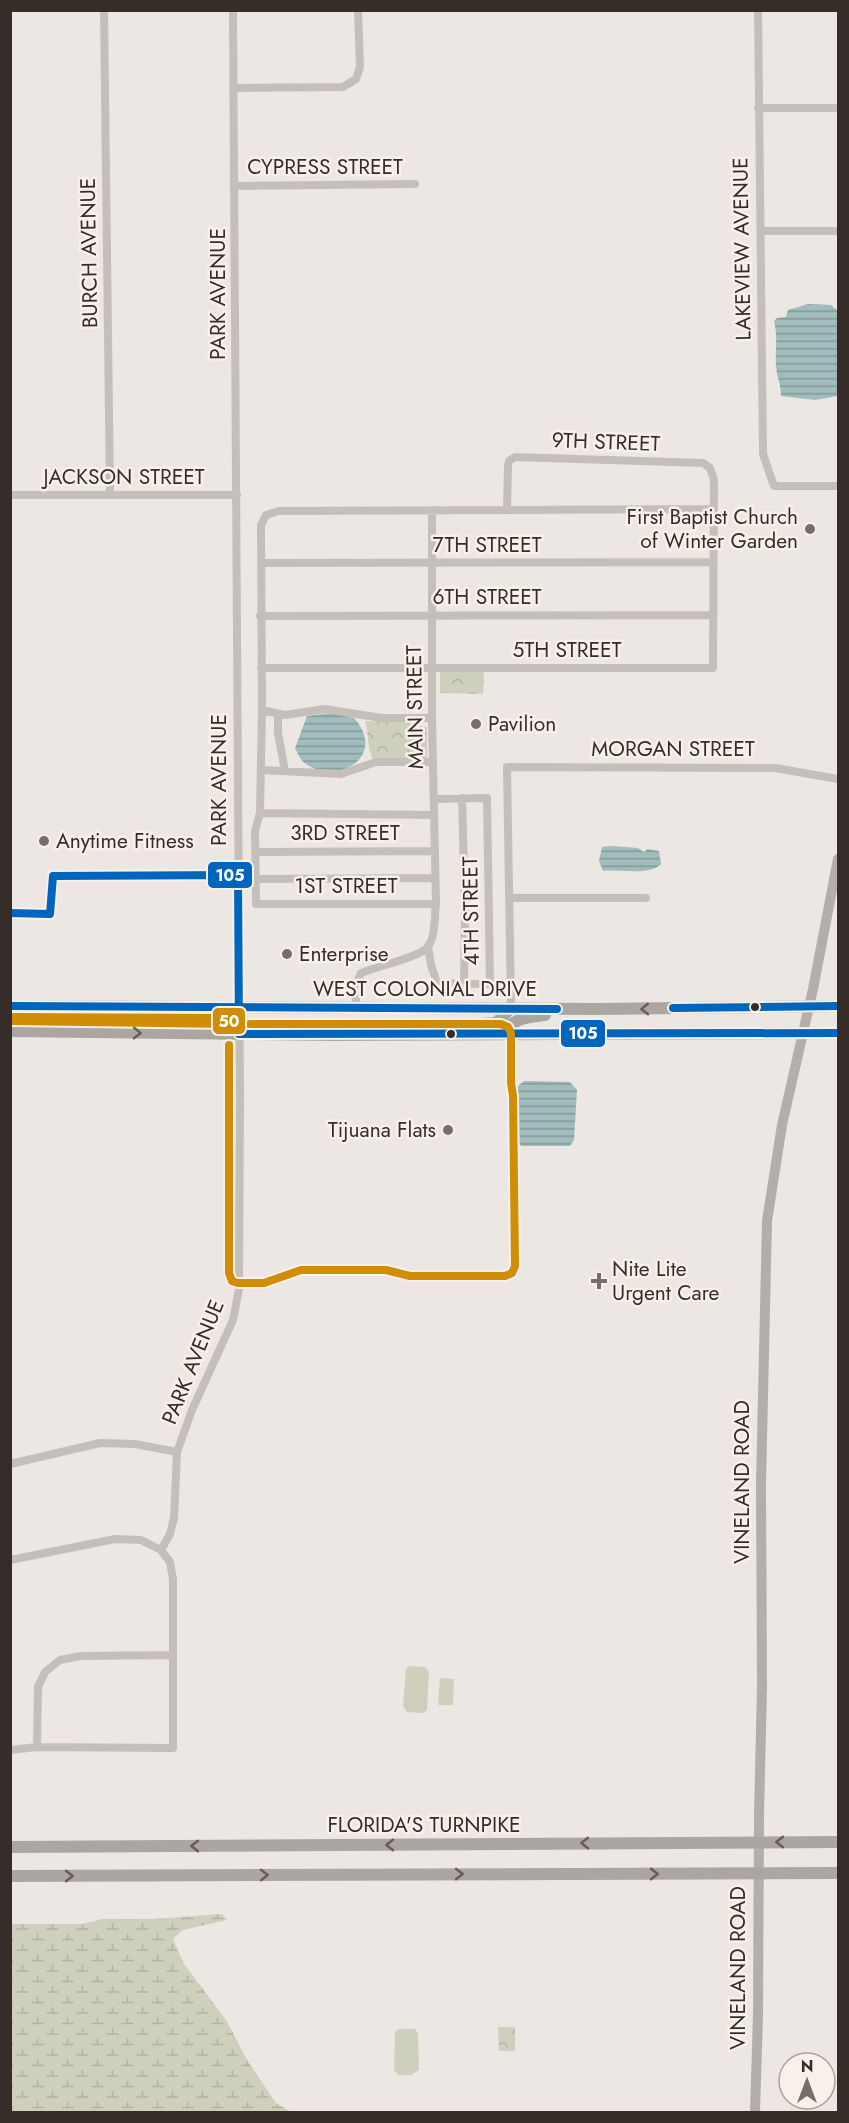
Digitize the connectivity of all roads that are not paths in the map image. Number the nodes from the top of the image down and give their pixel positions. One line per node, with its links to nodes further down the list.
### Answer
1 (104, 10): 14 (street, BURCH AVENUE)
2 (233, 10): 5 (street, PARK AVENUE)
3 (358, 10): 5 (street)
4 (758, 10): 6 (street, LAKEVIEW AVENUE)
5 (233, 88): 9 (street, PARK AVENUE)
6 (758, 108): 7 (street); 10 (street, LAKEVIEW AVENUE)
7 (838, 108)
8 (415, 184): 9 (street, CYPRESS STREET)
9 (235, 186): 15 (street, PARK AVENUE)
10 (761, 231): 11 (street); 12 (street, LAKEVIEW AVENUE)
11 (838, 231)
12 (838, 486)
13 (10, 495): 14 (street, JACKSON STREET)
14 (110, 495): 15 (street, JACKSON STREET)
15 (237, 495): 52 (street, PARK AVENUE)
16 (714, 509): 18 (street); 18 (street, 9TH STREET); 19 (street, 5TH STREET)
17 (432, 510): 18 (street); 20 (street); 21 (street, MAIN STREET)
18 (507, 510)
19 (713, 562): 21 (street, 7TH STREET); 23 (street, 5TH STREET)
20 (261, 563): 21 (street, 7TH STREET); 24 (street)
21 (432, 563): 22 (street, MAIN STREET)
22 (432, 615): 23 (street, 6TH STREET); 24 (street, 6TH STREET); 26 (street, MAIN STREET)
23 (713, 615): 26 (street, 5TH STREET)
24 (260, 616): 25 (street)
25 (261, 668): 26 (street, 5TH STREET); 27 (street)
26 (432, 669): 29 (street, MAIN STREET)
27 (262, 710): 28 (street); 31 (street)
28 (278, 714): 29 (street); 32 (street)
29 (432, 718): 30 (street, MAIN STREET)
30 (433, 762): 32 (street); 35 (street, MAIN STREET)
31 (261, 770): 32 (street); 36 (street)
32 (285, 771)
33 (838, 779): 43 (street, MORGAN STREET)
34 (462, 798): 35 (street, 4TH STREET); 47 (street); 47 (street, 4TH STREET)
35 (434, 799): 37 (street, MAIN STREET)
36 (260, 813): 37 (street); 39 (street)
37 (434, 815): 38 (street, MAIN STREET)
38 (434, 851): 39 (street, 3RD STREET); 41 (street, MAIN STREET)
39 (256, 852): 42 (street)
40 (838, 859): 50 (main road, VINELAND ROAD)
41 (435, 878): 42 (street); 45 (street, MAIN STREET)
42 (256, 879): 45 (street, 1ST STREET)
43 (510, 898): 44 (street); 54 (street)
44 (646, 898)
45 (436, 904): 46 (street, MAIN STREET)
46 (428, 946): 47 (street, 4TH STREET); 53 (street)
47 (464, 984)
48 (10, 1006): 49 (highway, WEST COLONIAL DRIVE)
49 (49, 1006): 52 (highway, WEST COLONIAL DRIVE); 56 (highway)
50 (809, 1006): 51 (highway, WEST COLONIAL DRIVE); 55 (highway, WEST COLONIAL DRIVE, one-way to 55); 59 (main road, VINELAND ROAD)
51 (838, 1006)
52 (239, 1008): 53 (highway, WEST COLONIAL DRIVE); 61 (street, PARK AVENUE)
53 (356, 1008): 54 (highway, WEST COLONIAL DRIVE)
54 (512, 1008): 55 (highway, WEST COLONIAL DRIVE); 58 (highway)
55 (597, 1010): 62 (highway)
56 (10, 1026)
57 (10, 1031): 61 (highway, WEST COLONIAL DRIVE, one-way to 61)
58 (422, 1033): 61 (highway, WEST COLONIAL DRIVE); 62 (highway, WEST COLONIAL DRIVE)
59 (803, 1033): 60 (highway, WEST COLONIAL DRIVE); 62 (highway, WEST COLONIAL DRIVE); 74 (main road, VINELAND ROAD)
60 (838, 1033)
61 (239, 1034): 63 (street, PARK AVENUE)
62 (501, 1034)
63 (177, 1452): 64 (street); 65 (street, PARK AVENUE)
64 (10, 1464)
65 (161, 1550): 66 (street); 67 (street)
66 (10, 1560)
67 (173, 1655): 68 (street); 68 (street)
68 (37, 1747): 69 (street)
69 (10, 1750)
70 (838, 1842): 71 (highway, FLORIDA'S TURNPIKE, one-way to 71)
71 (10, 1847)
72 (838, 1873): 73 (highway, one-way to 72)
73 (10, 1876)
74 (755, 2112)

